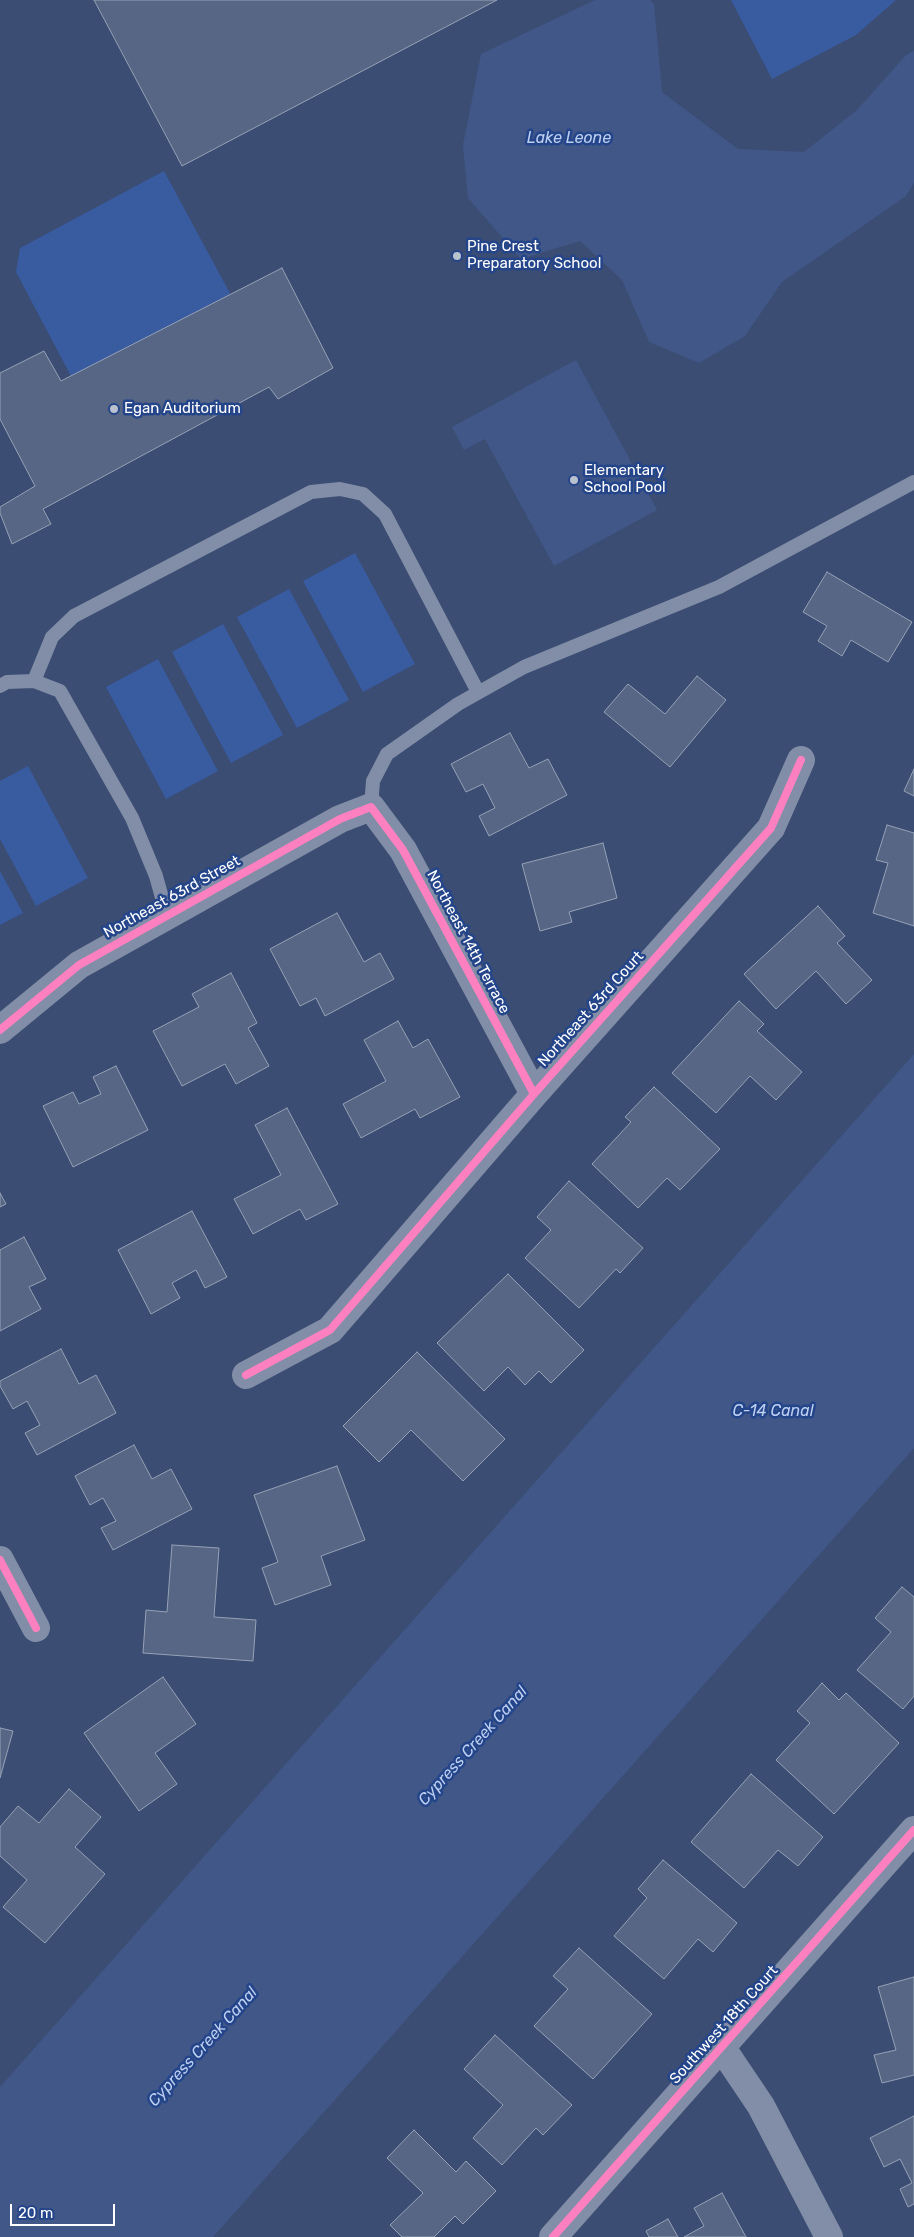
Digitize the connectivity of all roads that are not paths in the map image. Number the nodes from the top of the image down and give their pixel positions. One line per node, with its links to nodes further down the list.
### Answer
1 (914, 482): 4 (lane)
2 (34, 681): 3 (lane); 4 (lane); 7 (lane)
3 (0, 686)
4 (478, 692): 6 (lane)
5 (801, 760): 9 (street, Northeast 63rd Court)
6 (371, 807): 7 (street, Northeast 63rd Street); 9 (street, Northeast 14th Terrace)
7 (167, 916): 8 (street, Northeast 63rd Street)
8 (0, 1030)
9 (534, 1094): 10 (street, Northeast 63rd Court)
10 (246, 1375)
11 (0, 1560): 12 (street)
12 (36, 1628)
13 (914, 1830): 14 (street, Southwest 18th Court)
14 (722, 2048): 15 (street, Southwest 18th Court); 16 (street)
15 (553, 2237)
16 (829, 2237)

